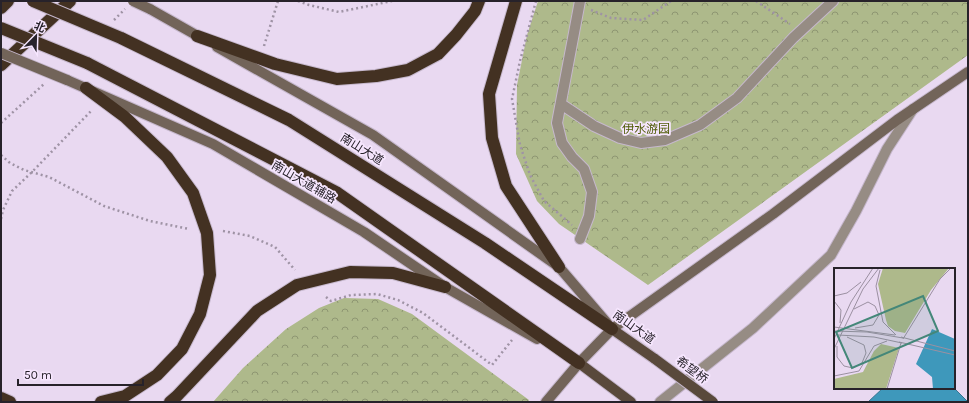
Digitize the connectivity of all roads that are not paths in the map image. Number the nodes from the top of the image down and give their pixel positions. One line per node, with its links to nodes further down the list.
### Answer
1 (8, 1): 9 (highway)
2 (33, 1): 21 (highway, 南山大道, bridge)
3 (70, 1): 13 (highway)
4 (133, 1): 11 (main road, bridge)
5 (479, 1): 11 (highway)
6 (516, 1): 19 (highway)
7 (833, 1): 16 (street)
8 (580, 3): 16 (street)
9 (1, 8)
10 (1, 28): 23 (highway, bridge)
11 (197, 36): 19 (main road)
12 (1, 53): 15 (main road, 南山大道辅路, bridge)
13 (1, 65)
14 (968, 72): 17 (main road)
15 (86, 88): 20 (main road, 南山大道辅路); 26 (highway)
16 (561, 104): 18 (street)
17 (914, 108): 21 (main road); 30 (street)
18 (580, 239)
19 (559, 267): 21 (main road)
20 (445, 287): 23 (main road, 南山大道辅路); 27 (highway)
21 (612, 329): 22 (main road, 南山大道); 23 (main road)
22 (655, 359): 31 (main road, 希望桥, bridge)
23 (579, 363): 28 (main road); 29 (main road)
24 (1, 398): 25 (highway)
25 (10, 402)
26 (101, 402)
27 (170, 402)
28 (546, 402)
29 (631, 402)
30 (660, 402)
31 (713, 402)

